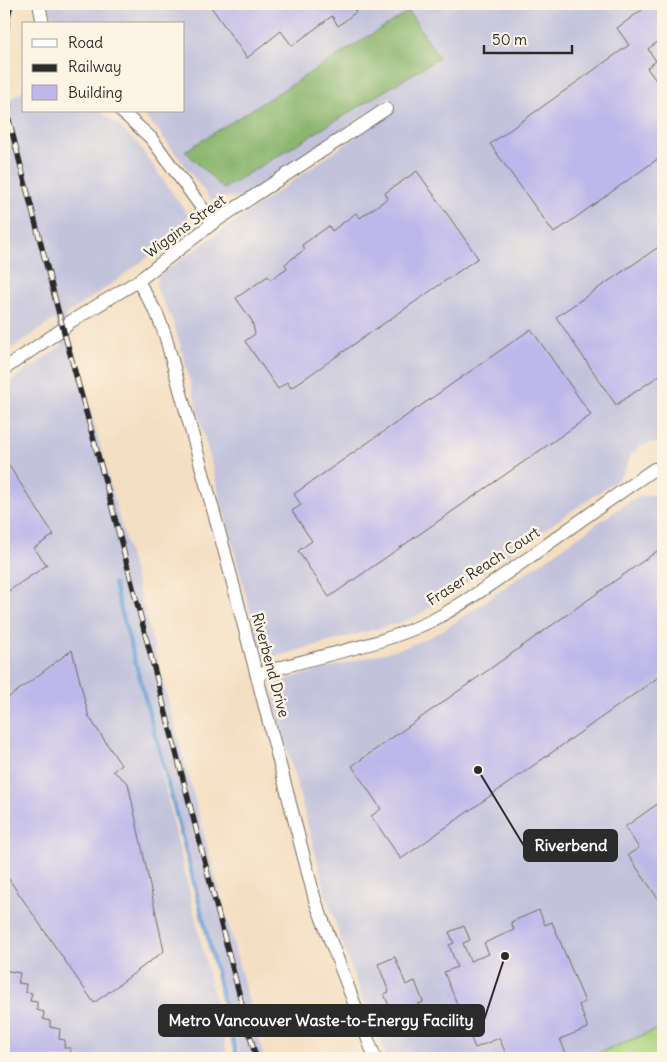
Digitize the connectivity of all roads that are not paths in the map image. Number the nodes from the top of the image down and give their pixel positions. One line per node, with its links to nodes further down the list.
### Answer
1 (39, 4): 2 (street)
2 (43, 22)
3 (386, 108): 5 (street, Wiggins Street)
4 (122, 112): 5 (street)
5 (213, 223): 6 (street, Wiggins Street)
6 (138, 281): 7 (street, Wiggins Street); 9 (street, Riverbend Drive)
7 (4, 369)
8 (654, 468): 9 (street, Fraser Reach Court)
9 (257, 675): 10 (street, Riverbend Drive)
10 (376, 1058)

